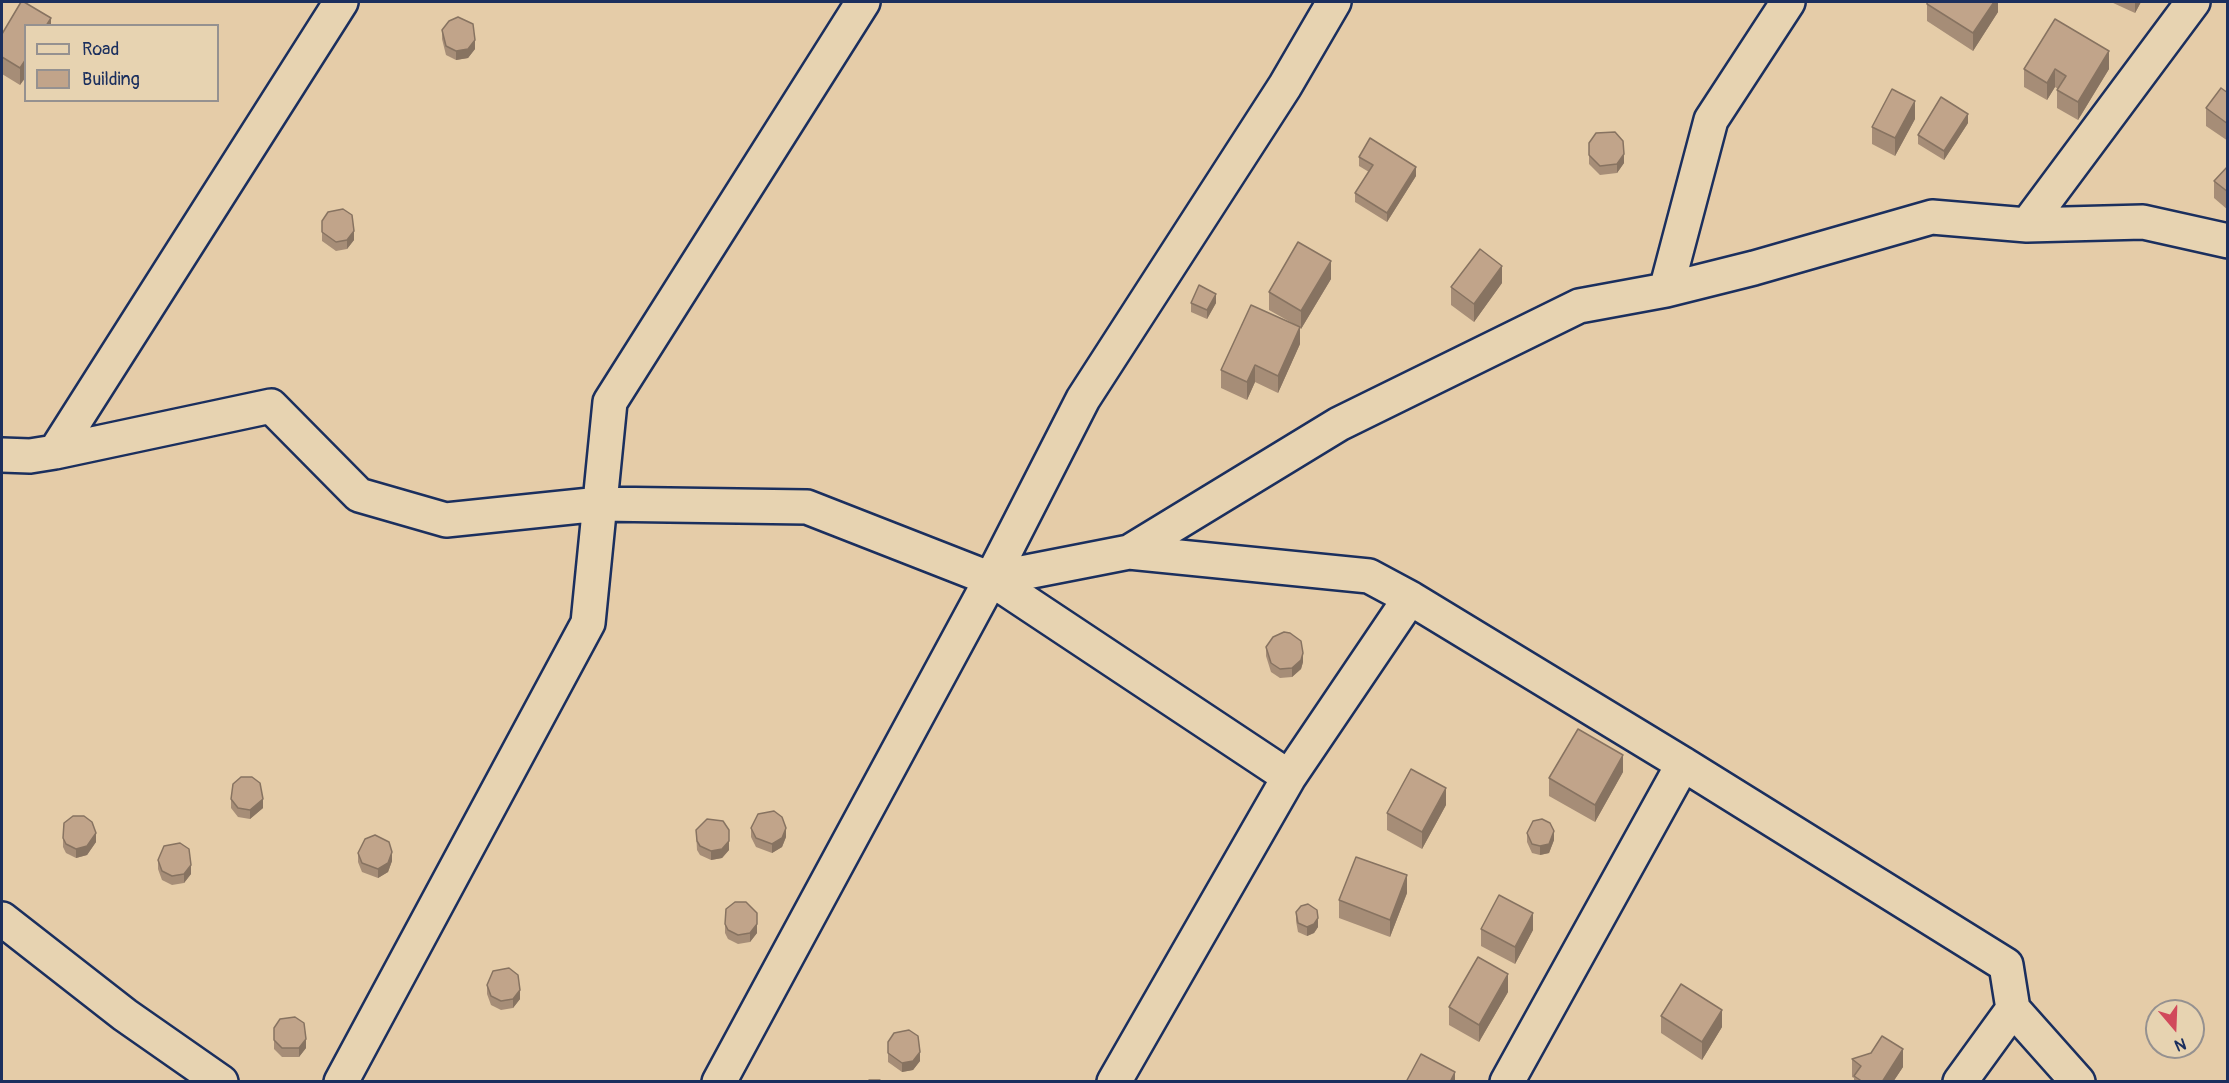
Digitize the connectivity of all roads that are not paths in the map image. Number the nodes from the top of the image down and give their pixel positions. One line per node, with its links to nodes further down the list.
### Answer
1 (341, 2): 9 (street)
2 (863, 2): 11 (street)
3 (1334, 2): 13 (street)
4 (1788, 2): 8 (street)
5 (2193, 2): 6 (street)
6 (2027, 225): 7 (street); 8 (street)
7 (2228, 241)
8 (1666, 290): 12 (street)
9 (55, 452): 10 (street); 11 (street)
10 (2, 455)
11 (600, 504): 13 (street); 20 (street)
12 (1129, 552): 13 (street); 14 (street)
13 (991, 579): 16 (street); 21 (street)
14 (1410, 598): 15 (street); 16 (street)
15 (1683, 764): 18 (street); 23 (street)
16 (1289, 777): 22 (street)
17 (2, 919): 19 (street)
18 (2013, 1010): 24 (street); 25 (street)
19 (221, 1082)
20 (341, 1082)
21 (719, 1082)
22 (1114, 1082)
23 (1507, 1082)
24 (1960, 1082)
25 (2078, 1082)

